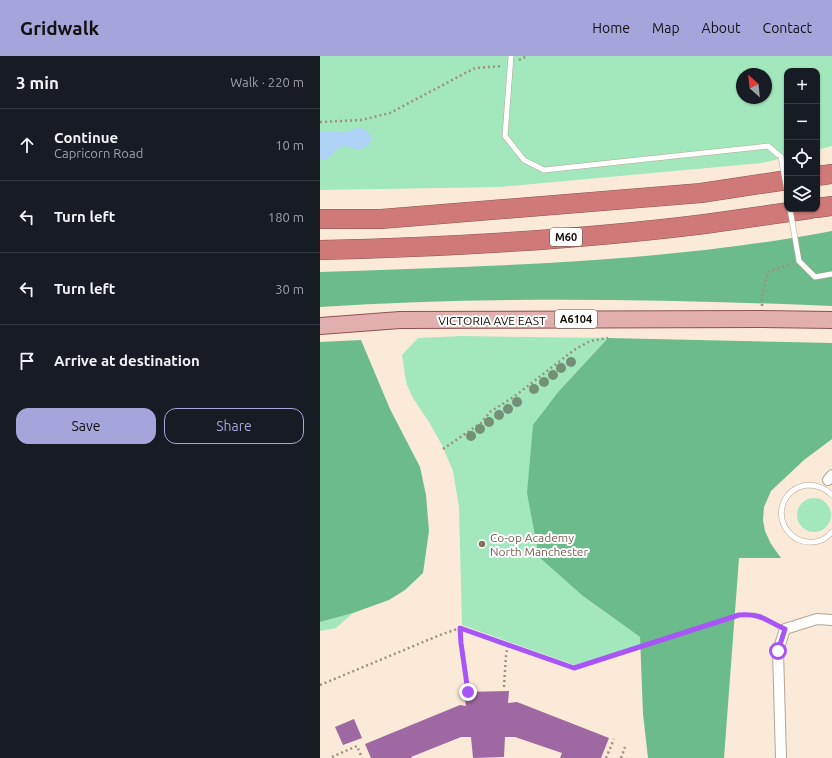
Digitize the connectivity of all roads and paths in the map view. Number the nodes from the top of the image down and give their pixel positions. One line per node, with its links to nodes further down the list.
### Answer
1 (511, 56): 3 (lane)
2 (527, 56): 3 (path)
3 (510, 65): 4 (path); 6 (lane, bridge)
4 (320, 122)
5 (832, 174): 7 (highway)
6 (784, 176)
7 (820, 176)
8 (784, 180): 13 (highway)
9 (832, 206): 10 (highway)
10 (820, 208)
11 (789, 212): 14 (highway, M60)
12 (791, 212): 15 (lane, bridge)
13 (320, 219)
14 (320, 250)
15 (799, 261): 16 (lane); 17 (path)
16 (832, 274)
17 (761, 319): 18 (main road, VICTORIA AVE EAST / A6104); 19 (main road, VICTORIA AVE EAST / A6104)
18 (832, 320)
19 (320, 326)
20 (608, 338): 21 (path)
21 (443, 449)
22 (829, 481): 23 (lane); 24 (lane)
23 (832, 495)
24 (832, 532)
25 (832, 620): 27 (street)
26 (460, 628): 28 (path); 29 (path); 31 (path)
27 (785, 629): 28 (path); 38 (street)
28 (508, 645): 30 (path)
29 (320, 685)
30 (504, 687)
31 (468, 692)
32 (614, 739): 36 (path)
33 (625, 747): 37 (path)
34 (332, 757): 35 (path)
35 (362, 758)
36 (606, 758)
37 (621, 758)
38 (781, 758)

